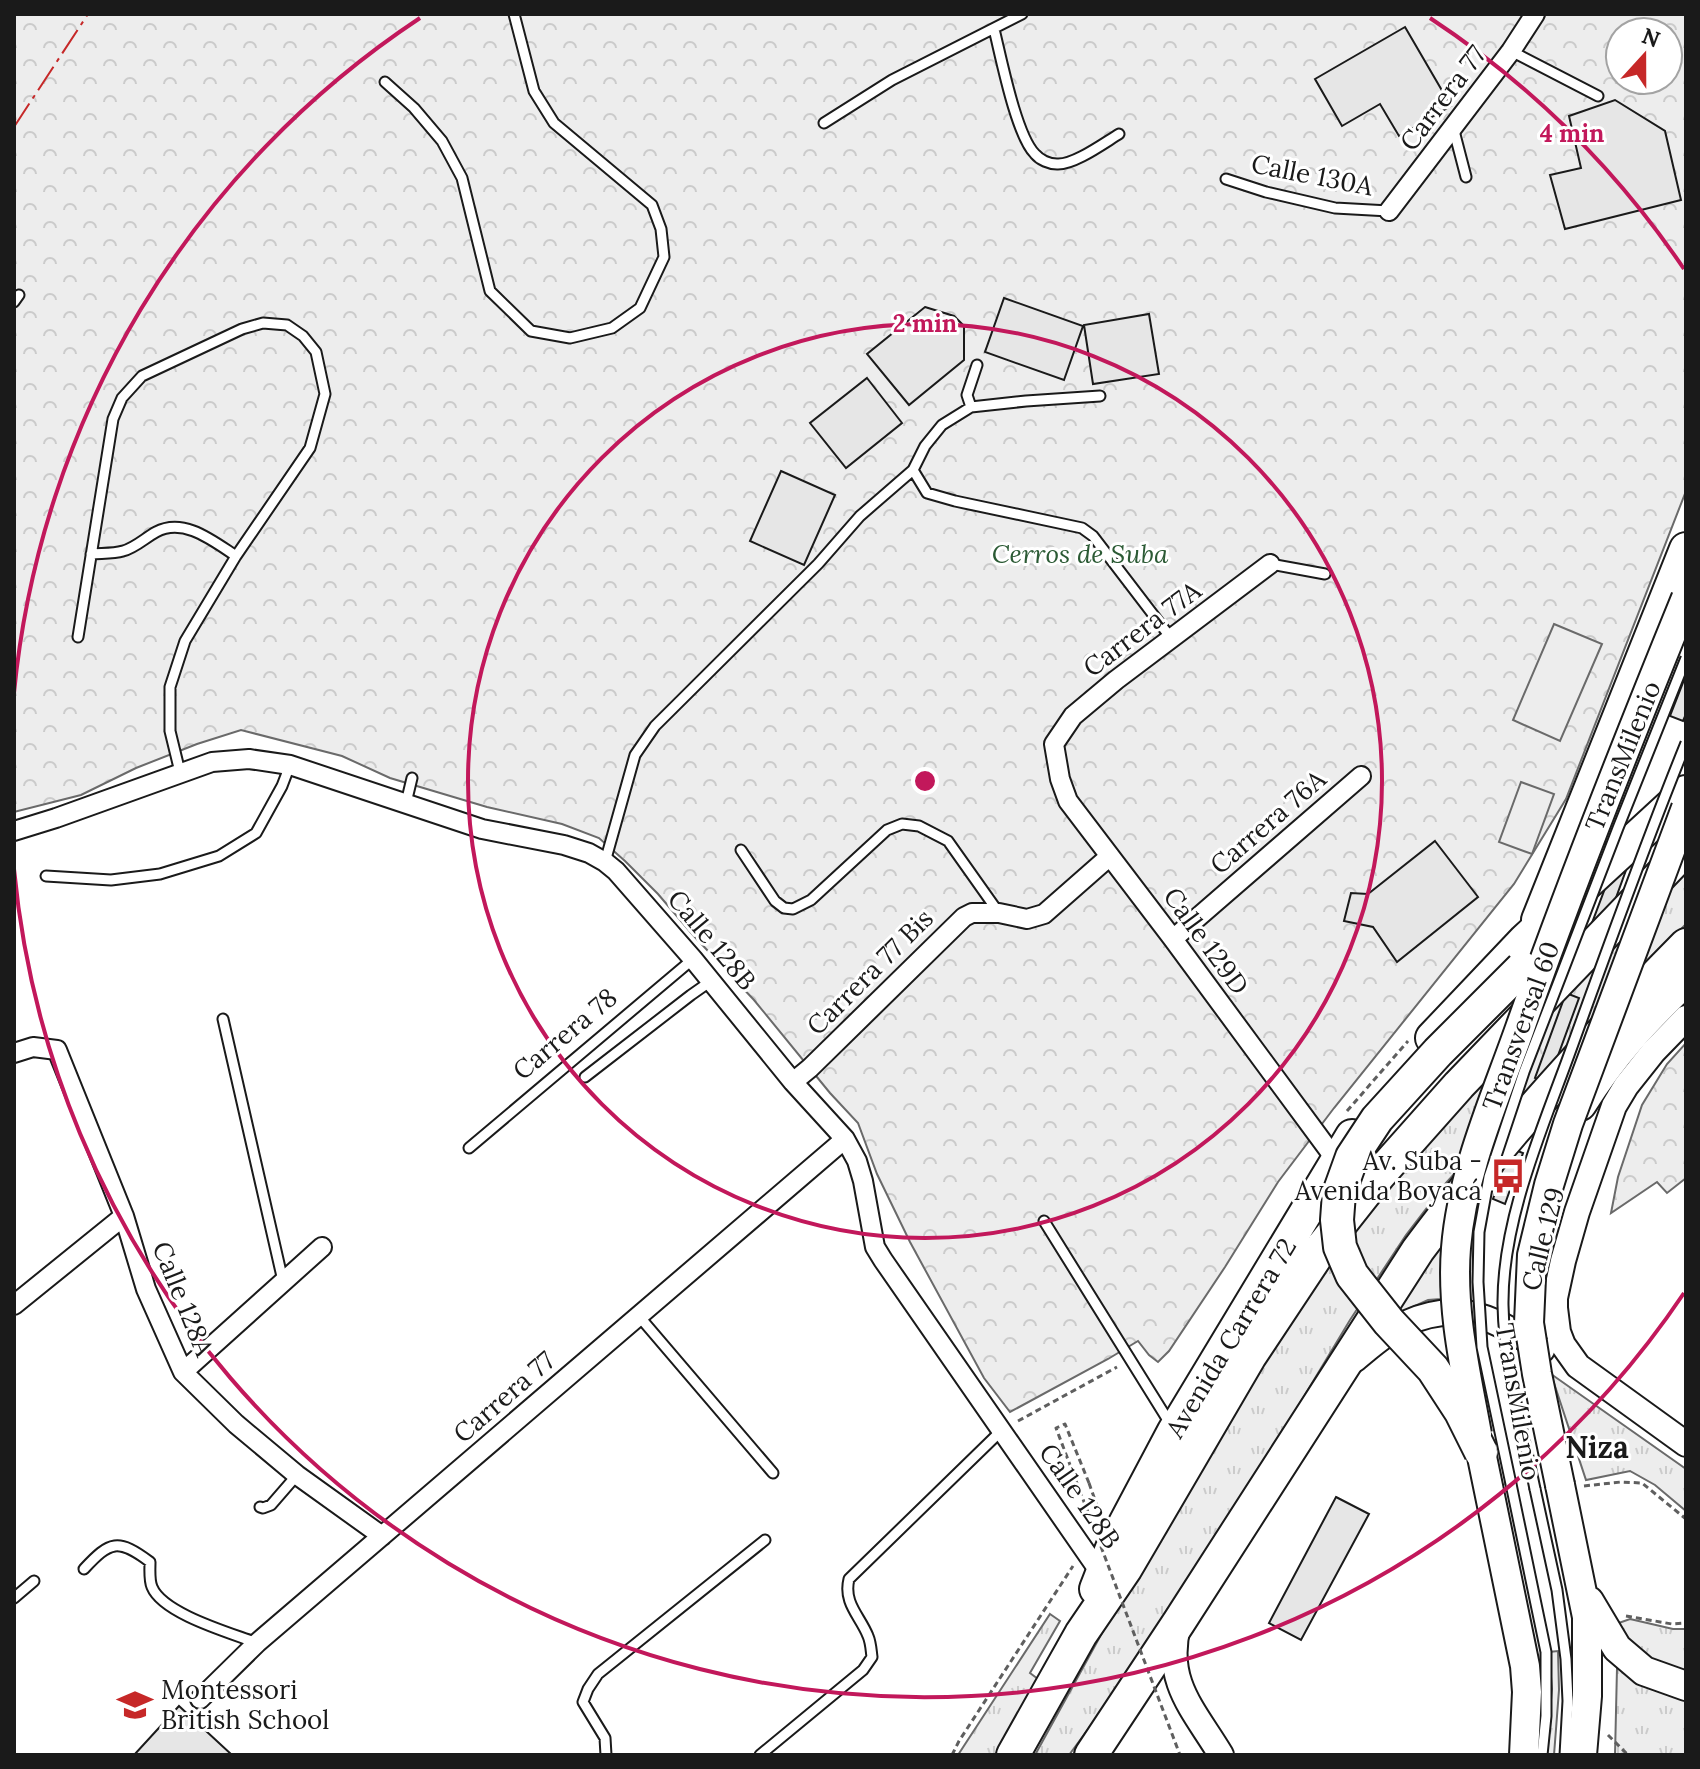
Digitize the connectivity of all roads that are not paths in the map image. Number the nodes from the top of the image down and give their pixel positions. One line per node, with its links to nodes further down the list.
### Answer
1 (514, 14): 6 (lane)
2 (1022, 14): 4 (lane)
3 (1535, 14): 5 (street, Carrera 77)
4 (994, 29): 8 (lane); 10 (lane)
5 (1511, 51): 7 (lane); 9 (street, Carrera 77)
6 (385, 82)
7 (1598, 96)
8 (824, 123)
9 (1453, 127): 11 (lane); 13 (street, Carrera 77)
10 (1119, 134)
11 (1466, 177)
12 (1226, 179): 13 (lane, Calle 130A)
13 (1389, 211)
14 (977, 365): 16 (lane)
15 (1100, 396): 16 (lane)
16 (971, 407): 17 (lane)
17 (913, 470): 25 (lane); 40 (lane)
18 (1686, 549): 45 (highway)
19 (91, 554): 20 (lane); 20 (lane); 24 (lane)
20 (236, 556): 30 (lane)
21 (1270, 564): 22 (lane); 25 (street, Carrera 77A)
22 (1325, 574)
23 (1686, 598): 71 (main road, Transversal 60, bridge)
24 (78, 637)
25 (1171, 638): 28 (street, Carrera 77A)
26 (1686, 658): 76 (lane, TransMilenio, bridge)
27 (1686, 743): 75 (lane, TransMilenio, bridge)
28 (1054, 744): 39 (street, Calle 129D)
29 (290, 765): 30 (street, Calle 128B); 34 (street, Calle 128B); 41 (lane)
30 (180, 772): 36 (street, Calle 128B)
31 (1361, 776): 43 (street, Carrera 76A)
32 (412, 778): 34 (lane)
33 (1686, 792): 45 (highway)
34 (406, 803): 40 (street, Calle 128B)
35 (1686, 808): 54 (main road, bridge)
36 (14, 831)
37 (1686, 849): 86 (highway, Avenida Carrera 72)
38 (741, 850): 42 (lane)
39 (1110, 856): 42 (street, Carrera 77 Bis); 43 (street, Calle 129D)
40 (605, 862): 46 (street, Calle 128B)
41 (46, 876)
42 (999, 913): 53 (street, Carrera 77 Bis)
43 (1173, 939): 57 (street, Calle 129D)
44 (1686, 945): 66 (highway)
45 (1523, 954): 57 (highway, Avenida Carrera 72); 71 (highway, bridge)
46 (693, 959): 48 (street, Calle 128B); 56 (lane, Carrera 78)
47 (1686, 979): 54 (highway, bridge)
48 (711, 981): 52 (lane); 53 (street, Calle 128B)
49 (1686, 1018): 61 (main road, Calle 129)
50 (223, 1019): 62 (lane)
51 (14, 1053): 58 (street, Calle 128A)
52 (585, 1077)
53 (793, 1082): 55 (street, Calle 128B)
54 (1568, 1124): 75 (main road, bridge)
55 (845, 1139): 64 (street, Carrera 77); 68 (street, Calle 128B)
56 (469, 1148)
57 (1336, 1160): 69 (highway, Avenida Carrera 72)
58 (124, 1216): 63 (street); 67 (street, Calle 128A)
59 (1044, 1221): 69 (lane)
60 (322, 1247): 62 (street)
61 (1563, 1261): 65 (main road); 70 (main road, Calle 129)
62 (283, 1282): 67 (street)
63 (14, 1305)
64 (638, 1315): 73 (lane); 78 (street, Carrera 77)
65 (1489, 1318): 66 (main road); 72 (main road)
66 (1342, 1368): 85 (highway)
67 (183, 1372): 74 (street, Calle 128A)
68 (1001, 1431): 81 (street, Calle 128B); 93 (lane)
69 (1174, 1431): 81 (highway, Avenida Carrera 72)
70 (1686, 1444)
71 (1481, 1452): 76 (main road, Transversal 60)
72 (1686, 1458)
73 (773, 1473)
74 (297, 1475): 77 (lane); 78 (street, Calle 128A)
75 (1559, 1487): 83 (main road); 99 (lane, TransMilenio)
76 (1499, 1488): 97 (main road, Transversal 60); 98 (lane, TransMilenio)
77 (260, 1507)
78 (382, 1536): 87 (street, Carrera 77)
79 (765, 1540): 92 (lane)
80 (84, 1569): 87 (lane)
81 (1101, 1574): 86 (highway, Avenida Carrera 72)
82 (34, 1581): 84 (lane)
83 (1582, 1587): 89 (main road); 100 (main road)
84 (14, 1598)
85 (1179, 1622): 88 (highway); 90 (main road)
86 (1081, 1634): 94 (highway, Avenida Carrera 72)
87 (257, 1643): 91 (street, Carrera 77)
88 (1138, 1686): 90 (main road); 95 (highway)
89 (1686, 1686)
90 (1181, 1690): 96 (main road)
91 (200, 1699)
92 (606, 1755)
93 (760, 1755)
94 (1013, 1755)
95 (1091, 1755)
96 (1221, 1755)
97 (1524, 1755)
98 (1542, 1755)
99 (1565, 1755)
100 (1582, 1755)

